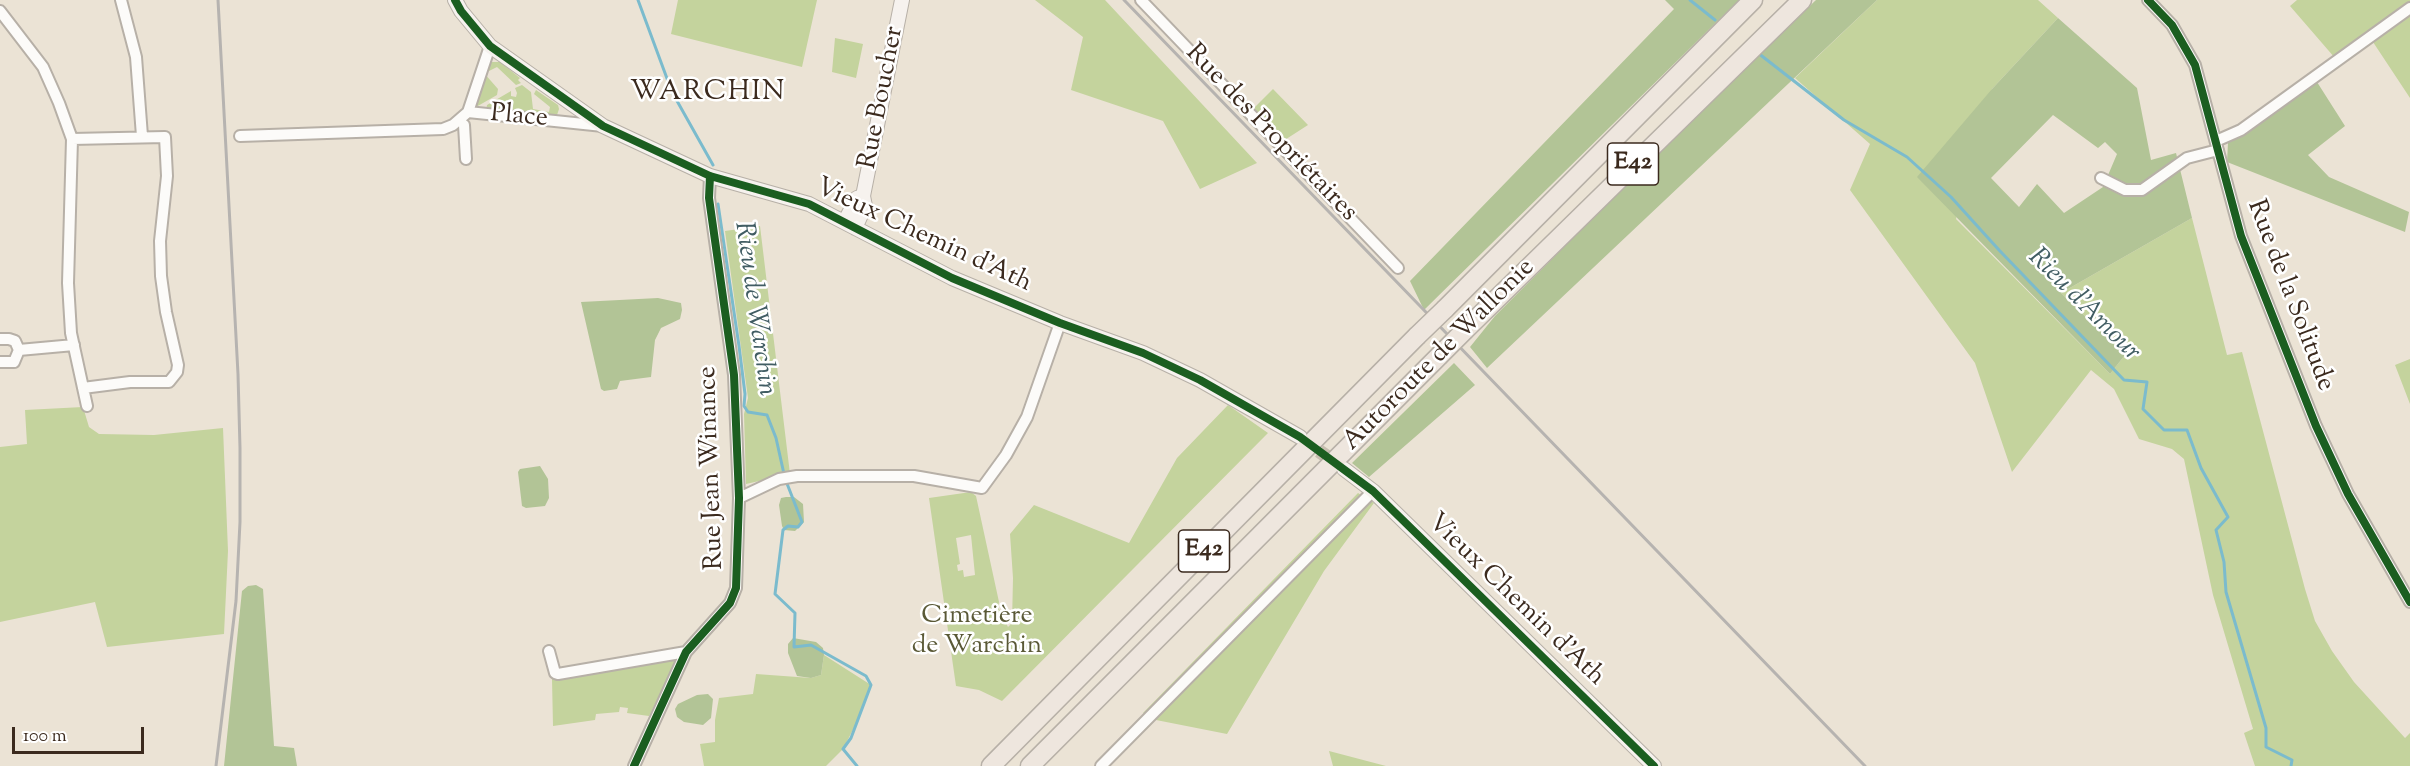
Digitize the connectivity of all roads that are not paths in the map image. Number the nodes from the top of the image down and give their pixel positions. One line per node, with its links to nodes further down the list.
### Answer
1 (121, 0): 14 (street)
2 (455, 0): 10 (street, Vieux Chemin d'Ath)
3 (902, 0): 21 (street, Rue Boucher)
4 (1141, 0): 22 (street, Rue des Propriétaires)
5 (1753, 0): 38 (highway, Autoroute de Wallonie / E42, bridge)
6 (1802, 0): 39 (highway, Autoroute de Wallonie / E42, bridge)
7 (2148, 0): 17 (street, Rue de la Solitude)
8 (2410, 8): 17 (street)
9 (0, 11): 16 (street)
10 (490, 46): 11 (street, Place); 13 (street, Vieux Chemin d'Ath)
11 (468, 112): 13 (street, Place); 15 (street)
12 (464, 125): 18 (street)
13 (603, 126): 19 (street, Vieux Chemin d'Ath)
14 (142, 136): 16 (street); 28 (street)
15 (240, 136)
16 (72, 140): 25 (street)
17 (2217, 146): 20 (street); 34 (street, Rue de la Solitude)
18 (466, 159)
19 (710, 176): 21 (street, Vieux Chemin d'Ath); 33 (street, Rue Jean Winance)
20 (2101, 178)
21 (850, 225): 23 (street, Vieux Chemin d'Ath)
22 (1398, 268)
23 (1060, 323): 30 (street, Vieux Chemin d'Ath); 33 (street)
24 (0, 339): 26 (street)
25 (74, 345): 26 (street); 28 (street)
26 (19, 350): 27 (street)
27 (0, 362)
28 (83, 388): 29 (street)
29 (87, 406)
30 (1300, 437)
31 (1344, 469): 32 (street, Vieux Chemin d'Ath)
32 (1373, 491): 40 (street); 41 (street, Vieux Chemin d'Ath)
33 (739, 498): 36 (street, Rue Jean Winance)
34 (2410, 602)
35 (549, 651): 36 (street)
36 (686, 652): 37 (street, Rue Jean Winance)
37 (634, 766)
38 (991, 766)
39 (1030, 766)
40 (1101, 766)
41 (1654, 766)

